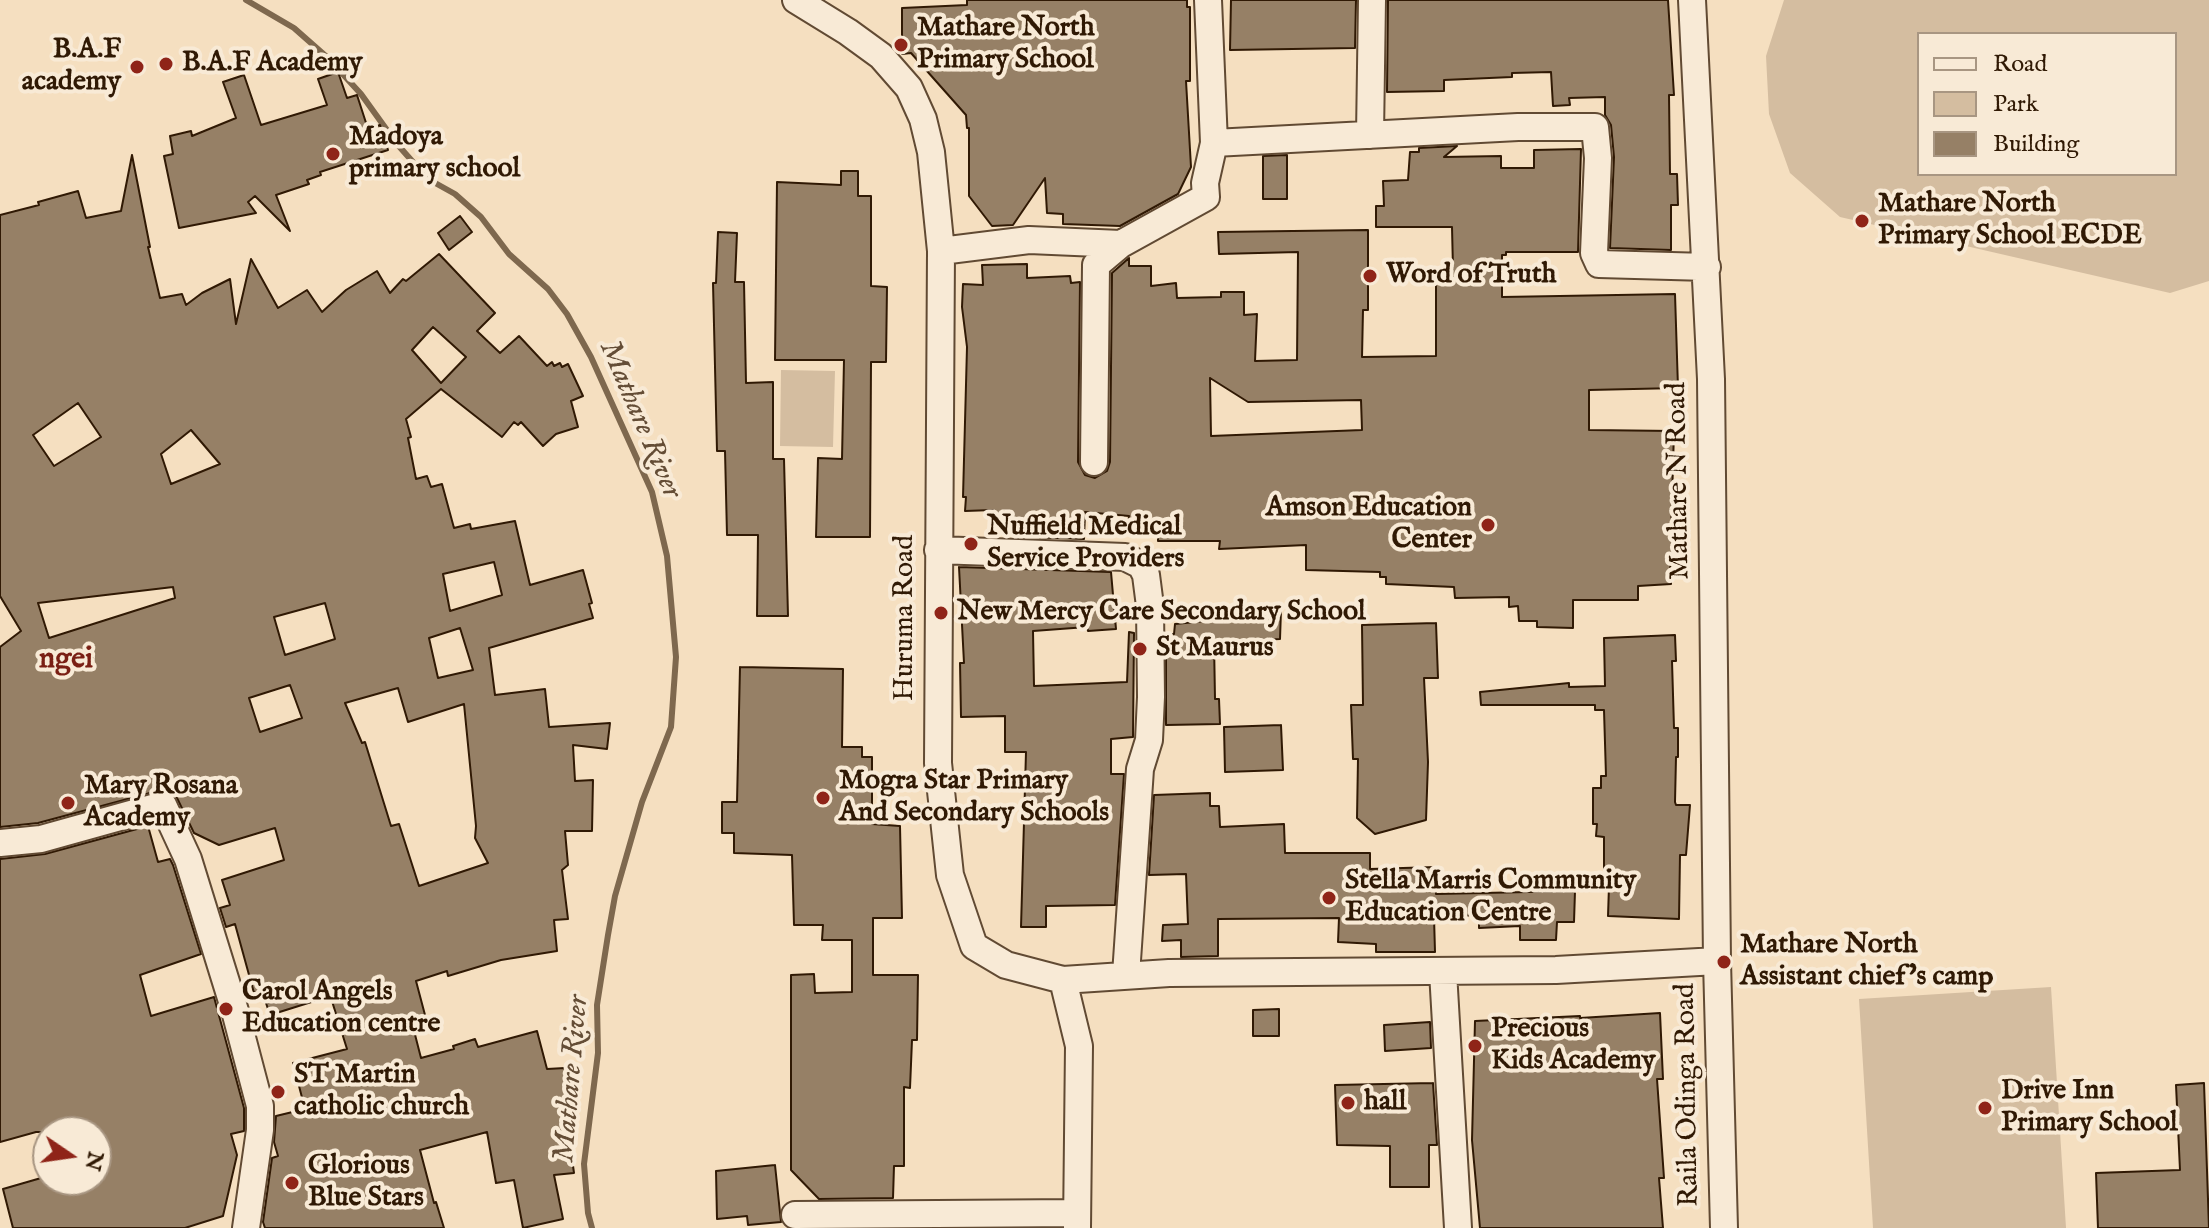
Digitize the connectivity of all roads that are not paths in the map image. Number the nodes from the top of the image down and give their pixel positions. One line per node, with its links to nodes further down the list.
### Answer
1 (796, 0): 8 (street, Huruma Road)
2 (1208, 0): 6 (street)
3 (1372, 0): 5 (street)
4 (1692, 0): 9 (street, Mathare N Road)
5 (1370, 135): 6 (street); 9 (street)
6 (1214, 143): 7 (street)
7 (1121, 244): 8 (street); 10 (street)
8 (941, 251): 11 (street, Huruma Road)
9 (1707, 267): 13 (street, Mathare N Road)
10 (1094, 462)
11 (938, 550): 15 (street); 16 (street, Huruma Road)
12 (0, 843): 19 (street)
13 (1717, 961): 14 (street, Huruma Road); 21 (street, Raila Odinga Road)
14 (1443, 972): 15 (street, Huruma Road); 20 (street)
15 (1126, 975): 16 (street, Huruma Road)
16 (1063, 980): 18 (street)
17 (795, 1215): 18 (street)
18 (1077, 1221)
19 (246, 1228)
20 (1458, 1228)
21 (1724, 1228)

